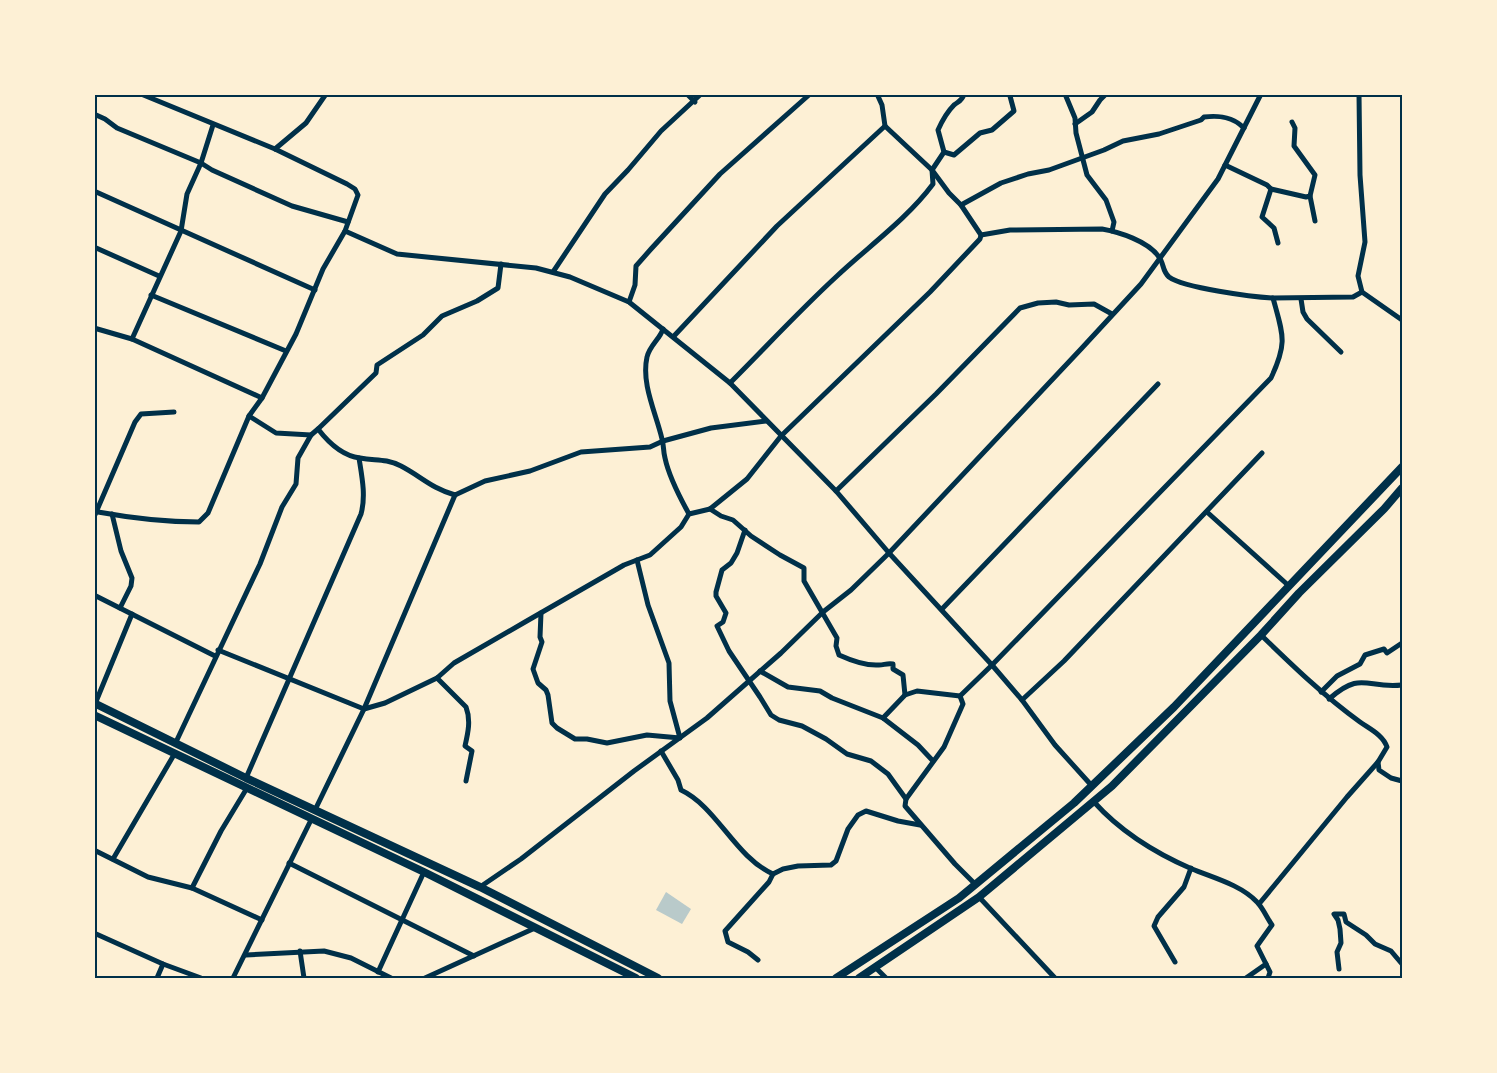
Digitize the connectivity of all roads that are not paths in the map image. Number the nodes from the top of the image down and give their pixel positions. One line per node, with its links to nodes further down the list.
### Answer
1 (141, 94): 13 (street)
2 (326, 94): 21 (street)
3 (687, 94): 14 (street)
4 (701, 94): 14 (street)
5 (810, 94): 48 (street)
6 (877, 94): 19 (street)
7 (964, 94): 22 (street)
8 (1012, 94): 22 (street)
9 (1065, 94): 17 (street)
10 (1106, 94): 17 (street)
11 (1261, 94): 20 (street)
12 (1359, 94): 44 (street)
13 (154, 97): 18 (street)
14 (695, 102): 41 (street)
15 (94, 114): 24 (street)
16 (1292, 122): 29 (street)
17 (1075, 124): 23 (street)
18 (213, 125): 21 (street); 24 (street)
19 (885, 126): 26 (street); 53 (street)
20 (1244, 128): 23 (street); 25 (street)
21 (275, 149): 32 (street)
22 (944, 152): 26 (street)
23 (1082, 158): 30 (street); 35 (street)
24 (201, 164): 32 (street); 33 (street)
25 (1225, 165): 27 (street); 39 (street)
26 (932, 170): 30 (street); 57 (street)
27 (1270, 189): 29 (street); 37 (street)
28 (94, 191): 33 (street)
29 (1310, 196): 31 (street)
30 (961, 205): 36 (street)
31 (1316, 221)
32 (348, 222): 34 (street)
33 (181, 231): 42 (street); 43 (street)
34 (345, 231): 40 (street); 43 (street)
35 (1112, 231): 36 (street); 39 (street)
36 (981, 236): 65 (street)
37 (1278, 243)
38 (94, 247): 42 (street)
39 (1160, 257): 46 (street); 49 (street)
40 (501, 264): 41 (street); 63 (street)
41 (553, 272): 48 (street)
42 (159, 276): 45 (street)
43 (315, 290): 55 (street)
44 (1362, 292): 47 (street); 50 (street)
45 (151, 296): 54 (street); 55 (street)
46 (1273, 297): 47 (street); 91 (street)
47 (1301, 299): 56 (street)
48 (629, 302): 52 (street)
49 (1112, 314): 71 (street); 79 (street)
50 (1402, 320)
51 (94, 328): 54 (street)
52 (663, 328): 53 (street); 66 (street)
53 (674, 336): 57 (street)
54 (132, 339): 59 (street)
55 (286, 351): 59 (street)
56 (1341, 352)
57 (730, 383): 62 (street)
58 (1158, 384): 84 (street)
59 (262, 398): 61 (street)
60 (174, 412): 77 (street)
61 (249, 416): 64 (street); 76 (street)
62 (765, 421): 65 (street); 66 (street)
63 (318, 429): 64 (street); 68 (street)
64 (311, 435): 90 (street)
65 (781, 436): 71 (street); 73 (street)
66 (663, 441): 72 (street); 75 (street)
67 (1262, 453): 74 (street)
68 (359, 458): 72 (street); 94 (street)
69 (1402, 467): 81 (highway)
70 (1402, 488): 88 (highway)
71 (836, 491): 79 (street)
72 (455, 495): 103 (street)
73 (710, 509): 75 (street); 78 (street)
74 (1207, 512): 81 (street); 101 (street)
75 (689, 513): 80 (street)
76 (112, 514): 77 (street); 83 (street)
77 (96, 515)
78 (745, 530): 85 (street); 95 (street)
79 (889, 553): 84 (street); 85 (street)
80 (637, 561): 87 (street); 106 (street)
81 (1289, 586): 115 (highway)
82 (94, 596): 83 (street)
83 (120, 608): 86 (street)
84 (942, 609): 91 (street)
85 (823, 612): 92 (street); 98 (street)
86 (132, 614): 90 (street); 102 (street)
87 (541, 614): 93 (street); 106 (street)
88 (1261, 635): 97 (street); 118 (highway)
89 (1402, 643): 97 (street)
90 (217, 653): 94 (street); 107 (street)
91 (992, 665): 99 (street); 101 (street)
92 (760, 671): 95 (street); 105 (street)
93 (437, 678): 103 (street); 113 (street)
94 (288, 680): 103 (street); 112 (street)
95 (749, 680): 106 (street); 117 (street)
96 (1402, 685): 100 (street)
97 (1321, 692): 100 (street)
98 (905, 695): 99 (street); 105 (street)
99 (960, 696): 110 (street)
100 (1329, 699): 111 (street)
101 (1022, 700): 115 (street)
102 (95, 704): 107 (main road)
103 (364, 709): 120 (street)
104 (94, 715): 109 (main road)
105 (883, 718): 110 (street)
106 (680, 738): 108 (street)
107 (176, 742): 112 (main road)
108 (662, 751): 129 (street); 131 (street)
109 (175, 753): 116 (main road); 125 (street)
110 (933, 761): 117 (street)
111 (1378, 762): 114 (street); 134 (street)
112 (246, 778): 119 (main road)
113 (466, 781)
114 (1402, 781)
115 (1092, 786): 130 (highway)
116 (247, 788): 121 (main road); 132 (street)
117 (906, 799): 123 (street)
118 (1094, 802): 127 (street); 133 (highway)
119 (305, 805): 120 (main road); 121 (main road)
120 (315, 810): 131 (main road)
121 (300, 815): 122 (main road)
122 (311, 820): 126 (street); 128 (main road)
123 (920, 825): 129 (street); 130 (street)
124 (94, 850): 125 (street)
125 (113, 859): 132 (street)
126 (289, 863): 135 (street); 136 (street)
127 (1191, 868): 134 (street); 143 (street)
128 (424, 872): 136 (street); 137 (main road)
129 (773, 874): 142 (street)
130 (975, 884): 158 (highway)
131 (480, 887): 157 (main road)
132 (192, 888): 135 (street)
133 (979, 897): 147 (highway); 161 (street)
134 (1259, 904): 145 (street)
135 (262, 920): 140 (street)
136 (401, 920): 141 (street); 149 (street)
137 (535, 928): 141 (street); 156 (main road)
138 (94, 933): 144 (street)
139 (300, 951): 140 (street); 149 (street); 153 (street)
140 (246, 955): 152 (street)
141 (474, 956): 155 (street)
142 (758, 960)
143 (1175, 962)
144 (163, 964): 150 (street); 151 (street)
145 (1266, 964): 162 (street); 163 (street)
146 (1402, 964): 148 (street)
147 (875, 967): 159 (highway); 160 (street)
148 (1339, 969)
149 (378, 972): 154 (street)
150 (157, 978)
151 (201, 978)
152 (233, 978)
153 (304, 978)
154 (391, 978)
155 (425, 978)
156 (636, 978)
157 (658, 978)
158 (836, 978)
159 (859, 978)
160 (886, 978)
161 (1055, 978)
162 (1246, 978)
163 (1268, 978)

